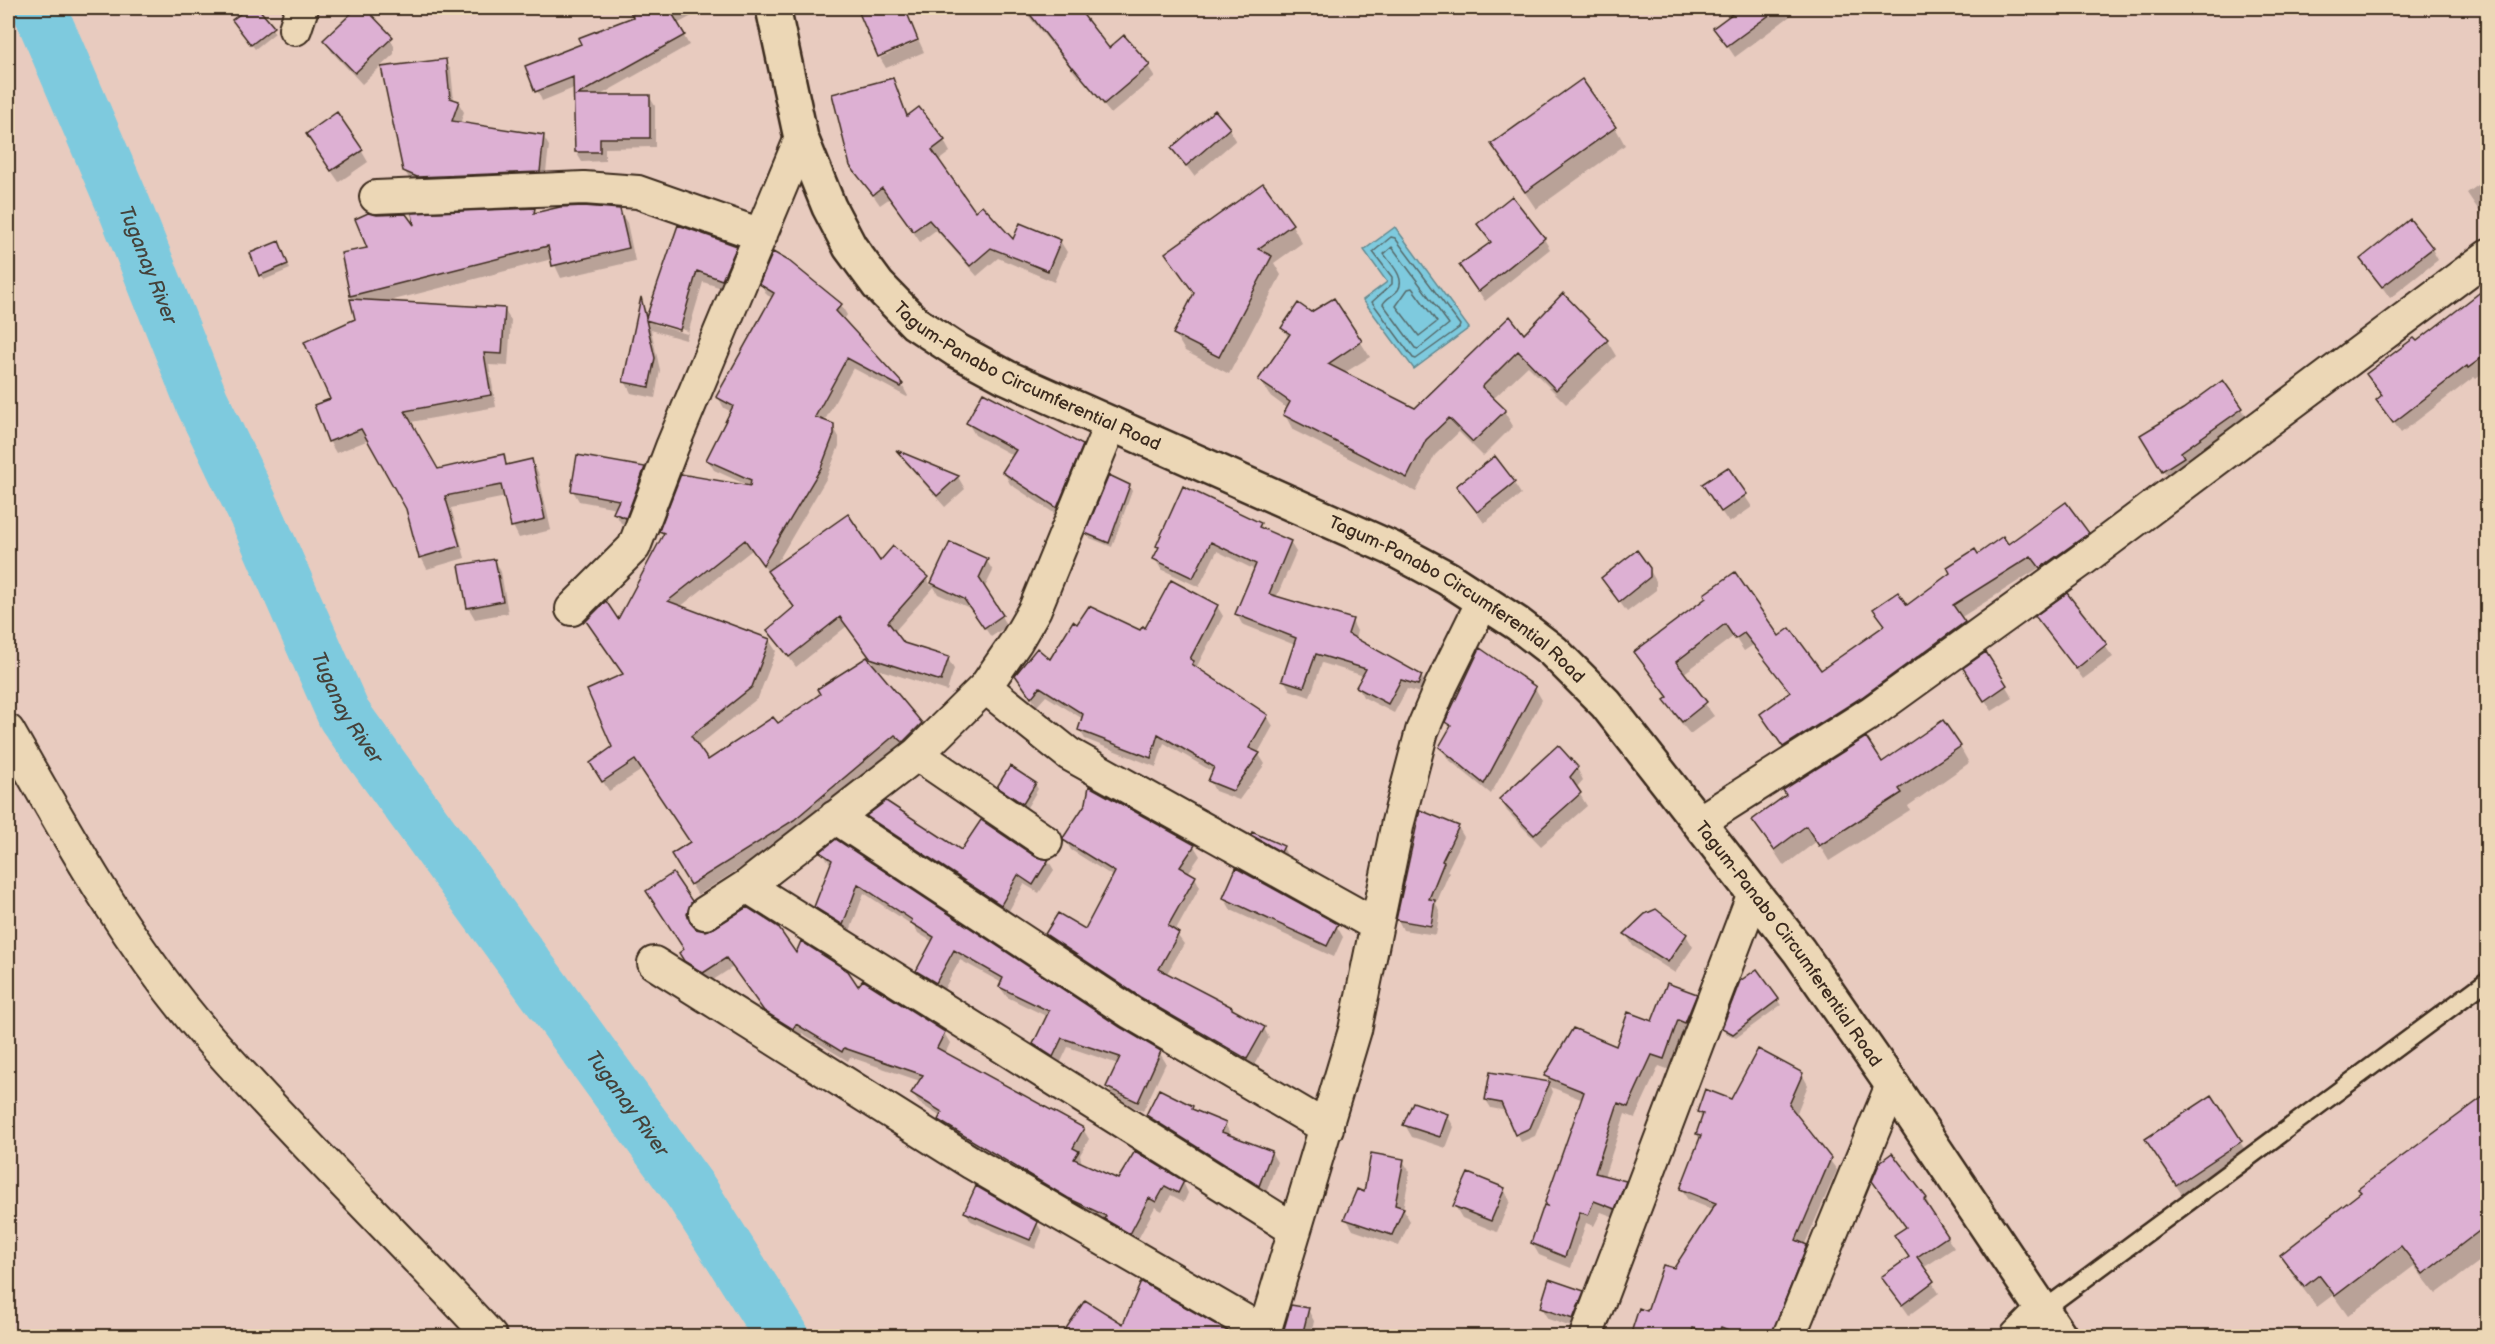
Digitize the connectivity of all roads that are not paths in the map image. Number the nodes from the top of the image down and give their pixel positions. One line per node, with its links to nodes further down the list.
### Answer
1 (773, 8): 2 (main road, Tagum-Panabo Circumferential Road)
2 (801, 138): 4 (street); 6 (main road, Tagum-Panabo Circumferential Road)
3 (376, 197): 4 (street)
4 (761, 235): 8 (street)
5 (2487, 256): 13 (street)
6 (1111, 423): 7 (main road, Tagum-Panabo Circumferential Road); 9 (street)
7 (1483, 601): 13 (main road, Tagum-Panabo Circumferential Road); 18 (street)
8 (572, 609)
9 (985, 687): 11 (street); 18 (street)
10 (8, 731): 26 (street)
11 (917, 754): 12 (street); 14 (street)
12 (835, 817): 15 (street); 22 (street)
13 (1699, 822): 16 (main road, Tagum-Panabo Circumferential Road)
14 (1046, 842)
15 (747, 886): 17 (street); 23 (street)
16 (1754, 893): 21 (main road, Tagum-Panabo Circumferential Road); 27 (street)
17 (705, 913)
18 (1377, 925): 22 (street)
19 (654, 963): 25 (street)
20 (2487, 980): 24 (lane)
21 (1892, 1085): 24 (main road, Tagum-Panabo Circumferential Road); 28 (street)
22 (1327, 1128): 23 (street)
23 (1295, 1230): 25 (street)
24 (2052, 1323): 29 (street)
25 (1263, 1334)
26 (490, 1336)
27 (1586, 1336)
28 (1790, 1336)
29 (2017, 1336)

